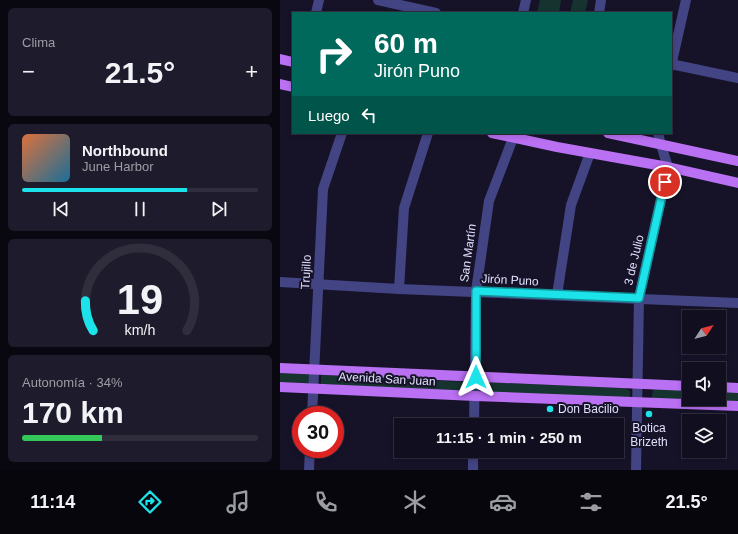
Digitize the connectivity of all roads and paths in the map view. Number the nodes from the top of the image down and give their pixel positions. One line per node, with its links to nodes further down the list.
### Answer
1 (319, 0): 6 (street)
2 (378, 0): 7 (street)
3 (526, 0): 8 (street)
4 (601, 0): 9 (street)
5 (686, 0): 11 (street)
6 (316, 12)
7 (432, 12)
8 (523, 12)
9 (599, 12)
10 (280, 59): 12 (main road)
11 (672, 61)
12 (292, 62)
13 (672, 65): 14 (street)
14 (738, 78)
15 (280, 84): 16 (main road)
16 (292, 86)
17 (342, 134): 29 (street, Trujillo)
18 (428, 134): 30 (street)
19 (496, 134): 22 (main road)
20 (612, 134): 23 (main road)
21 (658, 134): 23 (street)
22 (513, 138): 24 (main road); 31 (street, San Martín)
23 (661, 145): 25 (main road); 26 (street)
24 (590, 153): 26 (main road); 32 (street)
25 (738, 161)
26 (668, 167): 27 (main road); 33 (street, 3 de Julio)
27 (738, 183)
28 (280, 282): 29 (street, Jirón Puno)
29 (318, 284): 30 (street, Jirón Puno); 36 (street, Trujillo)
30 (399, 289): 31 (street, Jirón Puno)
31 (476, 291): 32 (street, Jirón Puno); 37 (street, San Martín)
32 (557, 295): 33 (street, Jirón Puno)
33 (639, 298): 34 (street, Jirón Puno); 38 (street, 3 de Julio)
34 (738, 302)
35 (280, 368): 36 (main road, Avenida San Juan)
36 (314, 370): 37 (main road, Avenida San Juan); 43 (street, Trujillo)
37 (476, 377): 38 (main road, Avenida San Juan); 44 (street, San Martín)
38 (637, 384): 39 (main road, Avenida San Juan); 45 (street, 3 de Julio)
39 (682, 386)
40 (280, 387): 43 (main road, Avenida San Juan)
41 (726, 387): 42 (main road)
42 (738, 388)
43 (313, 389): 44 (main road, Avenida San Juan); 46 (street, Trujillo)
44 (475, 396): 45 (main road, Avenida San Juan); 48 (street, San Martín)
45 (638, 401): 47 (main road, Avenida San Juan); 53 (street, 3 de Julio)
46 (312, 406)
47 (738, 406)
48 (474, 418)
49 (310, 458): 51 (street)
50 (473, 458): 52 (street)
51 (309, 470)
52 (473, 470)
53 (636, 470)

